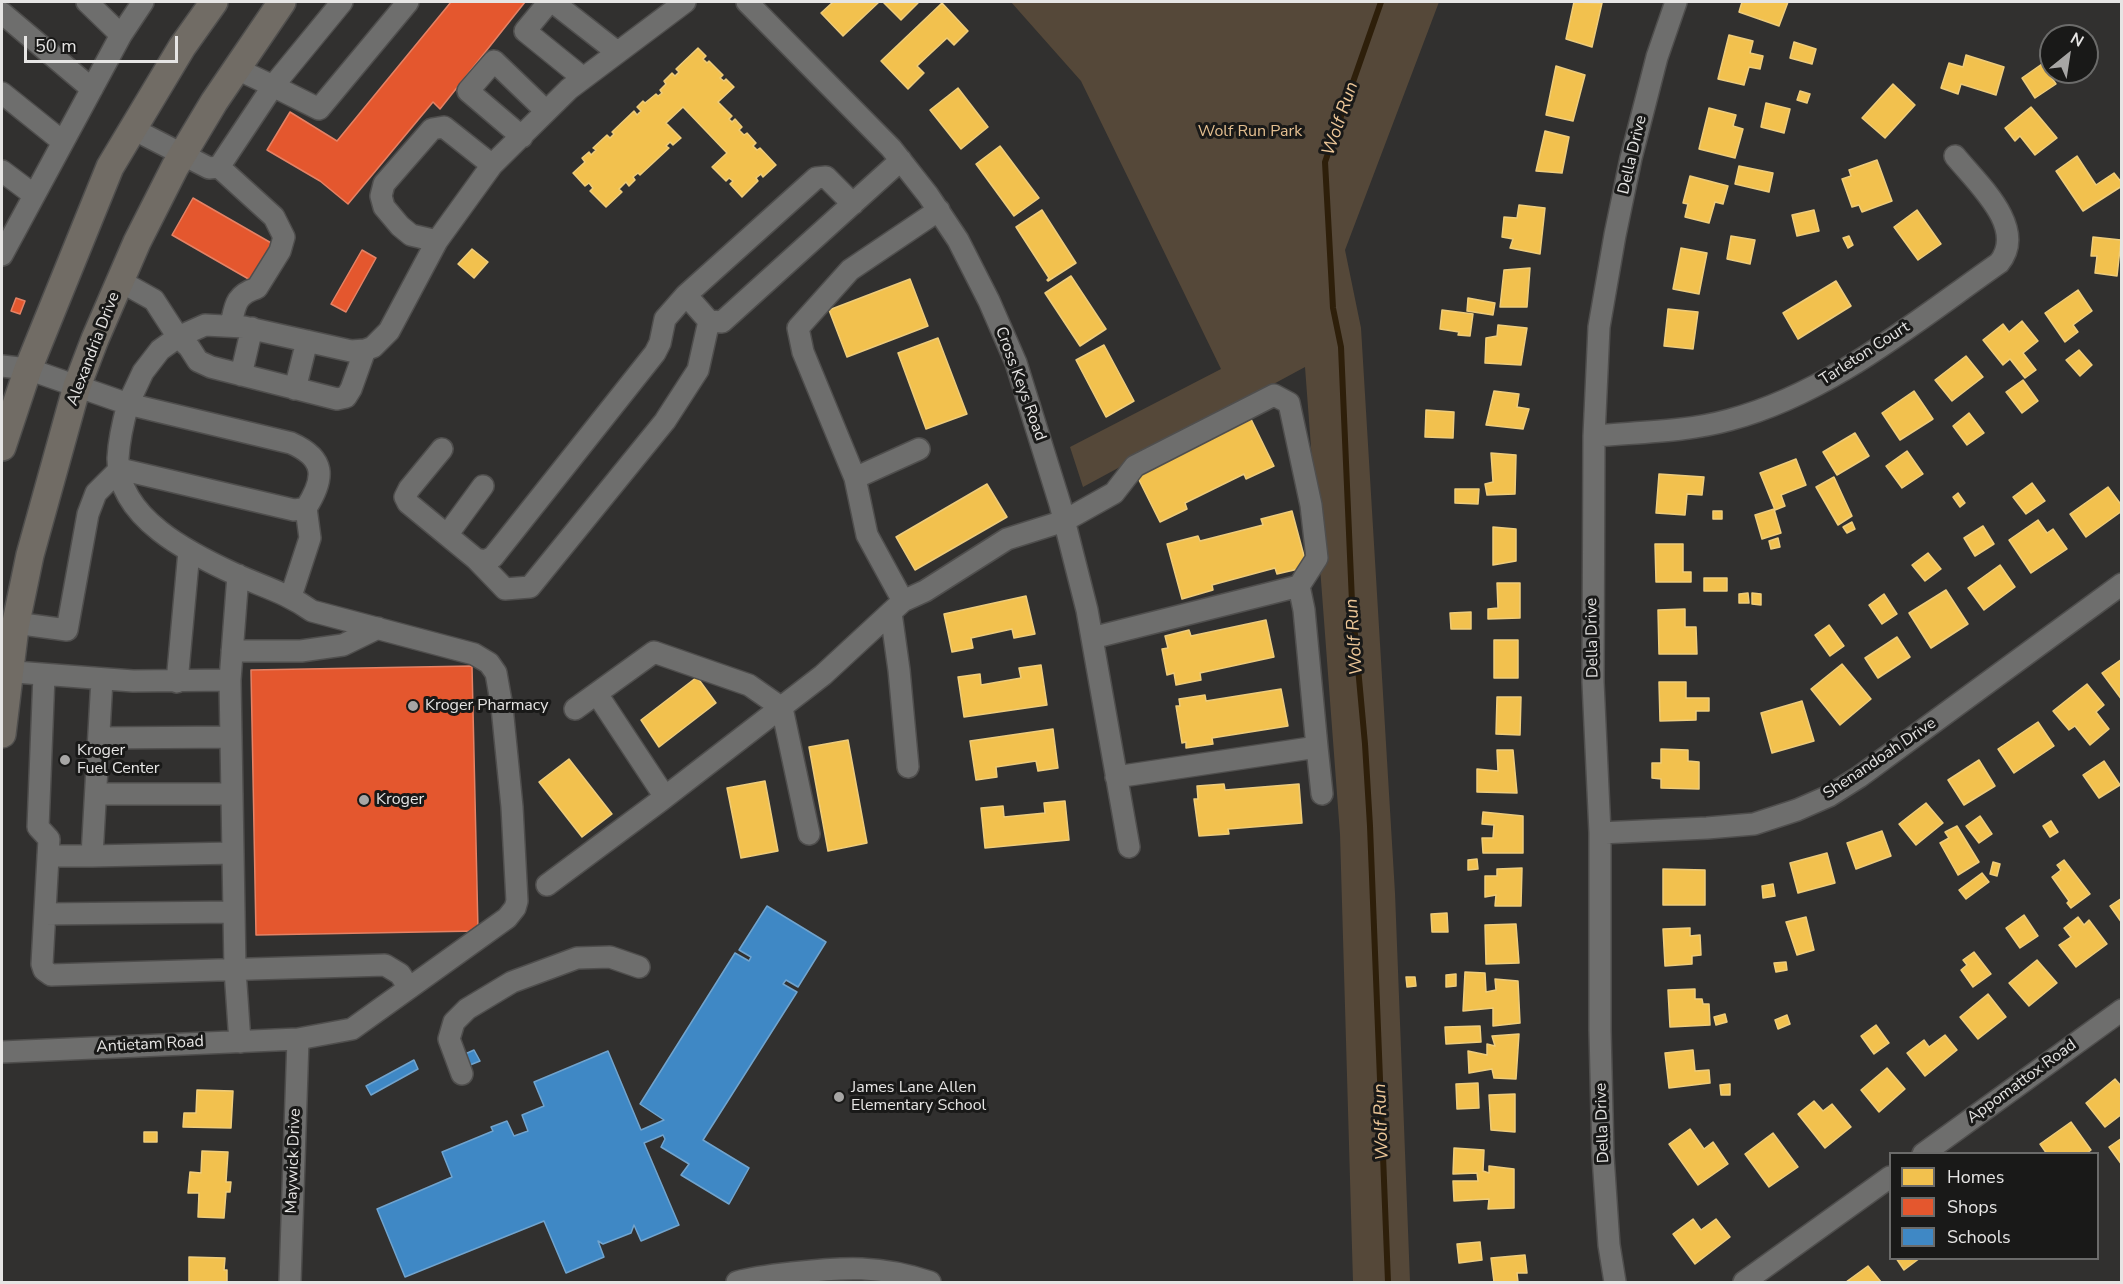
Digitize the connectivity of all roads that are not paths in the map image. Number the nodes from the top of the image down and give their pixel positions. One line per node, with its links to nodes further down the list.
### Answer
1 (12, 2): 12 (street)
2 (87, 2): 13 (street)
3 (143, 2): 13 (street)
4 (214, 2): 21 (main road)
5 (282, 2): 15 (main road, Alexandria Drive)
6 (342, 2): 17 (street)
7 (408, 2): 17 (street)
8 (551, 2): 14 (street); 16 (street)
9 (685, 2): 14 (street)
10 (747, 2): 26 (street, Cross Keys Road)
11 (1676, 2): 49 (street, Della Drive)
12 (2, 13): 18 (street)
13 (121, 35): 18 (street)
14 (617, 52): 16 (street)
15 (237, 69): 17 (street); 24 (main road, Alexandria Drive)
16 (583, 78): 20 (street)
17 (273, 86): 28 (street)
18 (92, 89): 23 (street)
19 (2, 93): 23 (street)
20 (546, 111): 22 (street); 22 (street)
21 (133, 129): 24 (street); 44 (main road)
22 (522, 137): 27 (street)
23 (63, 142): 30 (street)
24 (183, 155): 28 (street); 35 (main road, Alexandria Drive)
25 (1955, 156): 49 (street, Tarleton Court)
26 (901, 160): 31 (street); 32 (street, Cross Keys Road)
27 (492, 165): 33 (street); 33 (street)
28 (219, 167): 38 (street)
29 (2, 171): 30 (street)
30 (34, 195): 34 (street)
31 (853, 204): 36 (street); 37 (street)
32 (939, 210): 54 (street); 57 (street, Cross Keys Road)
33 (437, 241): 42 (street)
34 (3, 249)
35 (120, 281): 40 (street); 46 (main road, Alexandria Drive)
36 (686, 295): 37 (street); 60 (street)
37 (709, 321): 60 (street)
38 (231, 325): 39 (street); 40 (street)
39 (252, 328): 41 (street); 45 (street)
40 (178, 337): 45 (street); 48 (street)
41 (308, 341): 42 (street); 47 (street)
42 (364, 350): 47 (street)
43 (2, 366): 44 (street)
44 (28, 369): 46 (street); 50 (main road)
45 (241, 375): 47 (street)
46 (77, 386): 48 (street); 66 (main road, Alexandria Drive)
47 (295, 389)
48 (128, 404): 53 (street); 56 (street)
49 (1594, 436): 88 (street, Della Drive)
50 (2, 447)
51 (442, 449): 58 (street)
52 (919, 449): 54 (street)
53 (120, 469): 56 (street); 59 (street); 66 (street)
54 (855, 478): 65 (street)
55 (483, 486): 58 (street)
56 (306, 508): 64 (street)
57 (1064, 521): 63 (street); 65 (street); 68 (street, Cross Keys Road)
58 (447, 535): 60 (street)
59 (189, 551): 61 (street); 74 (street)
60 (476, 559)
61 (238, 575): 64 (street); 69 (street)
62 (2121, 584): 88 (street, Shenandoah Drive)
63 (1299, 586): 68 (street); 81 (street)
64 (291, 596): 67 (street)
65 (897, 607): 76 (street); 82 (street)
66 (15, 623): 70 (main road, Alexandria Drive)
67 (378, 628): 69 (street); 99 (street, Antietam Road)
68 (1092, 638): 83 (street, Cross Keys Road)
69 (232, 651): 73 (street)
70 (5, 672): 71 (street); 78 (main road, Alexandria Drive)
71 (44, 675): 72 (street); 92 (street)
72 (102, 679): 74 (street); 80 (street)
73 (230, 680): 74 (street); 79 (street)
74 (177, 682)
75 (597, 694): 76 (street); 77 (street); 87 (street)
76 (782, 708): 87 (street); 89 (street)
77 (576, 709)
78 (2, 734)
79 (231, 737): 80 (street); 85 (street)
80 (99, 738): 84 (street)
81 (1317, 747): 83 (street); 86 (street)
82 (908, 767)
83 (1116, 777): 90 (street, Cross Keys Road)
84 (96, 794): 85 (street); 93 (street)
85 (232, 794): 91 (street)
86 (1322, 794)
87 (666, 797): 94 (street)
88 (1600, 833): 111 (street, Della Drive)
89 (809, 834)
90 (1130, 847)
91 (233, 853): 93 (street); 95 (street)
92 (48, 856): 93 (street); 96 (street)
93 (92, 856)
94 (547, 885)
95 (234, 912): 96 (street); 98 (street)
96 (45, 914): 98 (street)
97 (639, 967): 104 (street)
98 (235, 970): 99 (street); 102 (street)
99 (410, 988): 101 (street, Antietam Road)
100 (2121, 1010): 105 (street, Appomattox Road)
101 (298, 1039): 102 (street, Antietam Road); 108 (street, Maywick Drive)
102 (240, 1041): 103 (street, Antietam Road)
103 (2, 1052)
104 (462, 1074)
105 (1926, 1152)
106 (1889, 1178): 112 (street)
107 (815, 1276): 109 (street); 110 (street)
108 (290, 1282)
109 (737, 1282)
110 (930, 1282)
111 (1615, 1282)
112 (1744, 1282)

